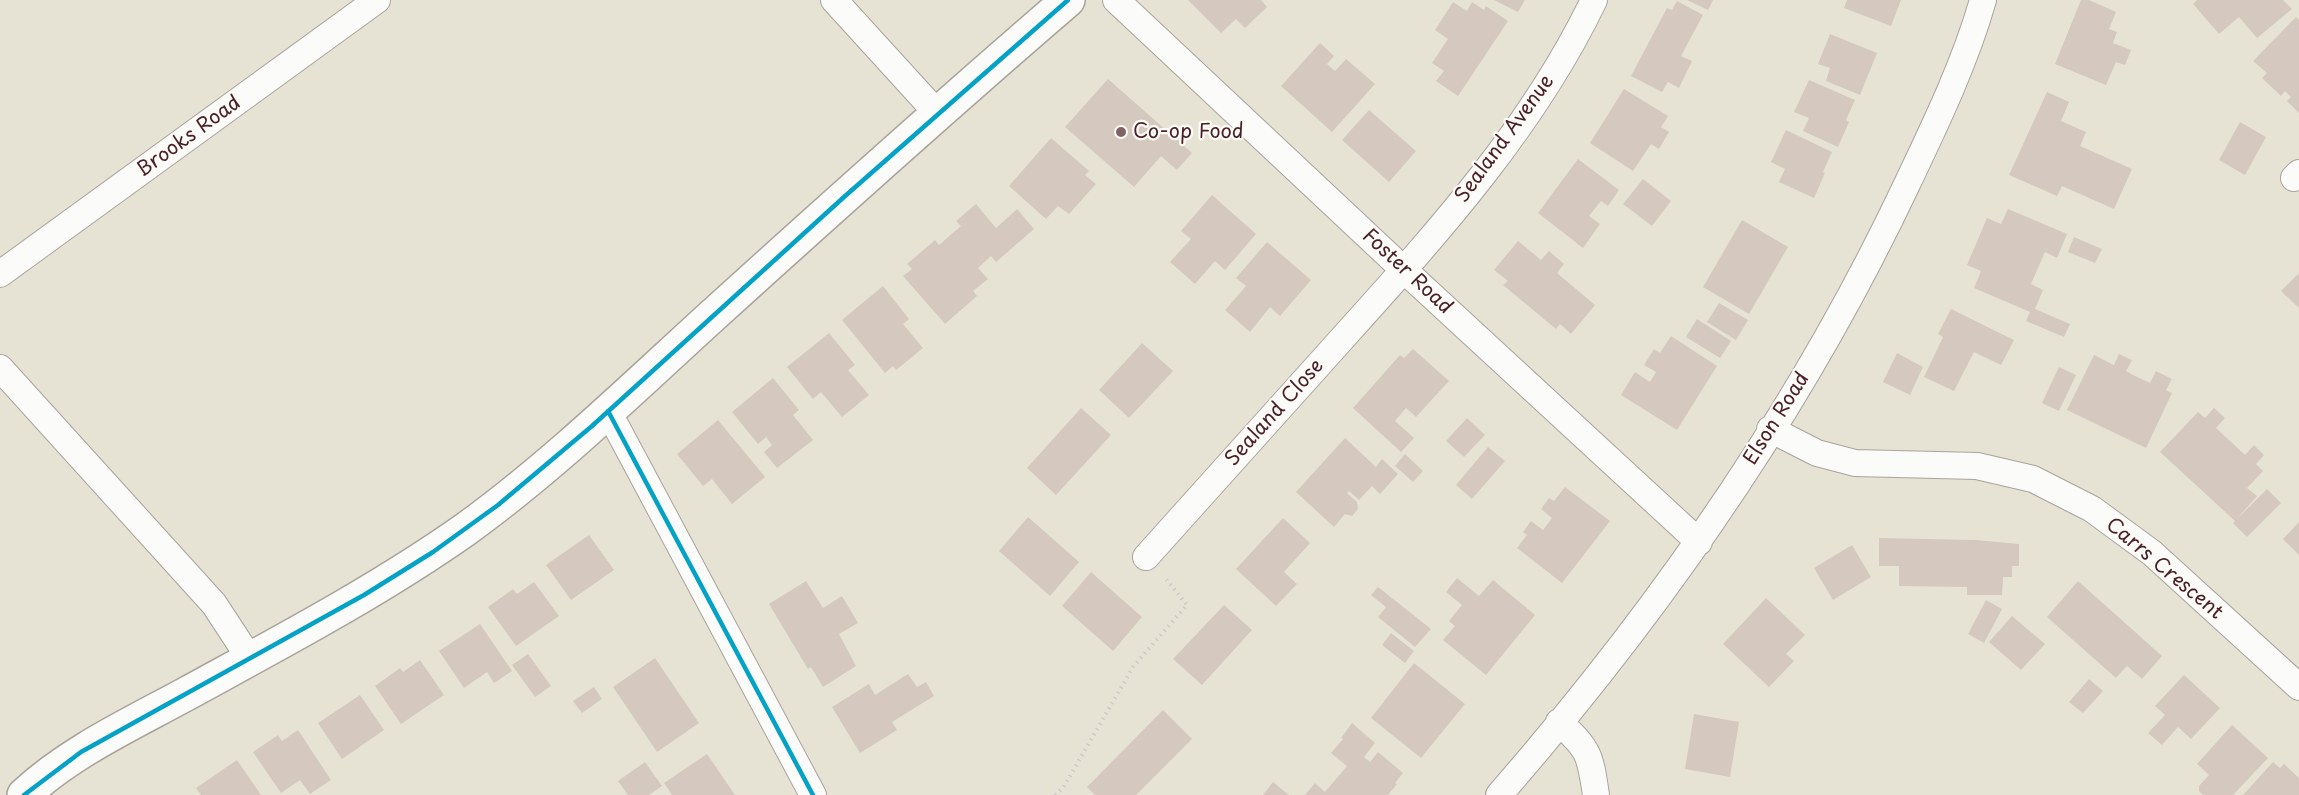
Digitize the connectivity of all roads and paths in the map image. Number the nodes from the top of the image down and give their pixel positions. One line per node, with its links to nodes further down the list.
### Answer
1 (377, 0): 9 (street, Brooks Road)
2 (834, 0): 7 (street)
3 (1068, 0): 7 (street)
4 (1116, 0): 8 (street, Foster Road)
5 (1594, 0): 8 (street, Sealand Avenue)
6 (1983, 0): 12 (street, Elson Road)
7 (937, 113): 11 (street)
8 (1404, 270): 13 (street, Foster Road); 14 (street, Sealand Close)
9 (0, 274)
10 (0, 368): 15 (street)
11 (608, 411): 15 (street); 19 (street)
12 (1770, 429): 13 (street, Elson Road); 16 (street, Carrs Crescent)
13 (1699, 542): 17 (street, Elson Road)
14 (1146, 557): 20 (path)
15 (250, 659): 18 (street)
16 (2299, 687)
17 (1559, 722): 21 (street, Elson Road); 22 (street)
18 (24, 795)
19 (813, 795)
20 (1055, 795)
21 (1499, 795)
22 (1596, 795)

